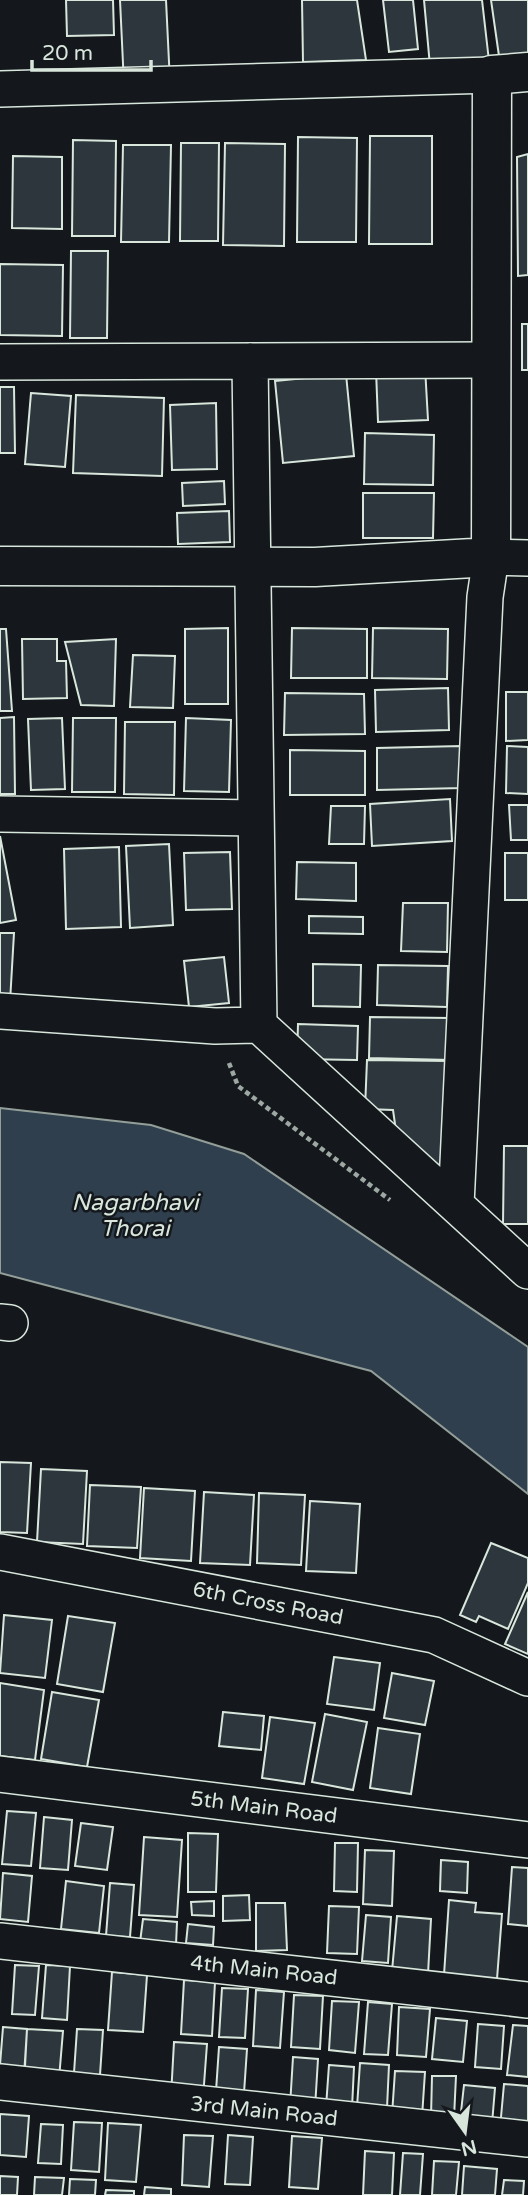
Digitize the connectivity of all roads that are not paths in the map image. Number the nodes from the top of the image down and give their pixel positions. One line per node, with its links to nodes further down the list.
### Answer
1 (510, 73): 2 (street); 3 (street)
2 (0, 89)
3 (491, 360): 4 (street); 6 (street)
4 (250, 361): 5 (street); 9 (street)
5 (0, 362)
6 (491, 557): 7 (street); 9 (street); 14 (street)
7 (528, 558)
8 (0, 566): 9 (street)
9 (253, 567): 11 (street)
10 (0, 814): 11 (street)
11 (256, 818): 13 (street)
12 (0, 1011): 13 (street)
13 (259, 1024): 14 (street)
14 (456, 1205): 15 (street)
15 (528, 1271)
16 (0, 1552): 17 (street, 6th Cross Road)
17 (528, 1678)
18 (0, 1774): 19 (street, 5th Main Road)
19 (528, 1840)
20 (0, 1941): 21 (street, 4th Main Road)
21 (528, 2000)
22 (0, 2082): 23 (street, 3rd Main Road)
23 (528, 2140)

